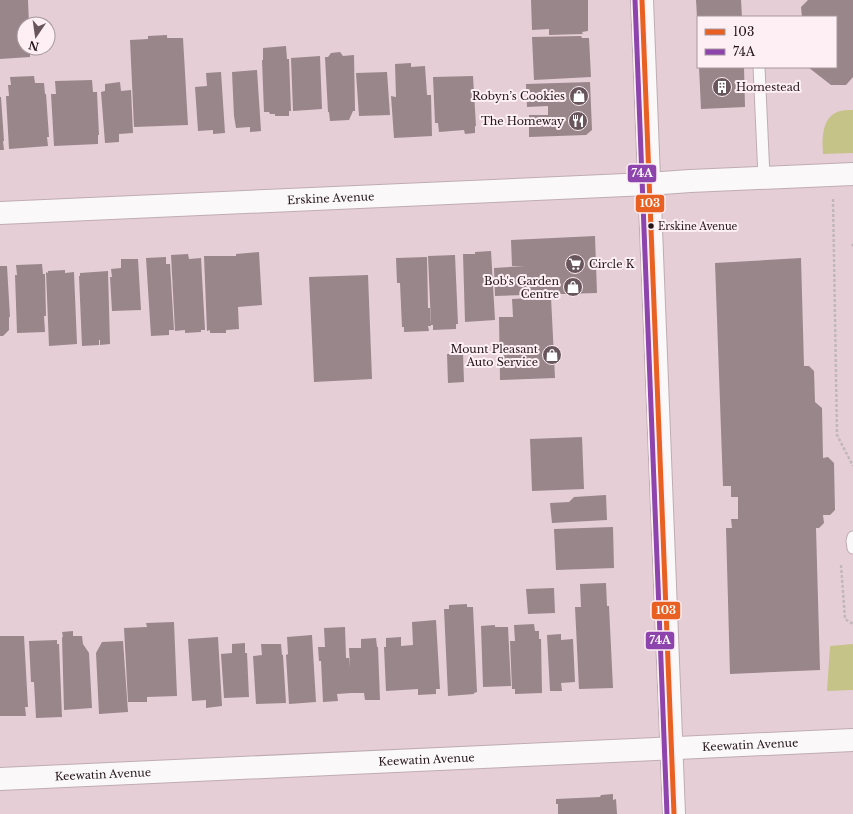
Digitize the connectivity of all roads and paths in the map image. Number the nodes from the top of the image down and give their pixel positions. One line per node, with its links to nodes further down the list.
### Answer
1 (642, 0): 5 (street)
2 (759, 68): 4 (lane)
3 (853, 174): 4 (street, Erskine Avenue)
4 (764, 177): 5 (street, Erskine Avenue)
5 (648, 184): 7 (street, Erskine Avenue); 14 (street)
6 (833, 195): 8 (path)
7 (0, 212)
8 (853, 466)
9 (853, 537): 10 (lane)
10 (853, 548)
11 (841, 564): 12 (path)
12 (853, 624)
13 (853, 740): 14 (street, Keewatin Avenue)
14 (672, 748): 15 (street, Keewatin Avenue); 16 (street)
15 (0, 779)
16 (674, 814)

